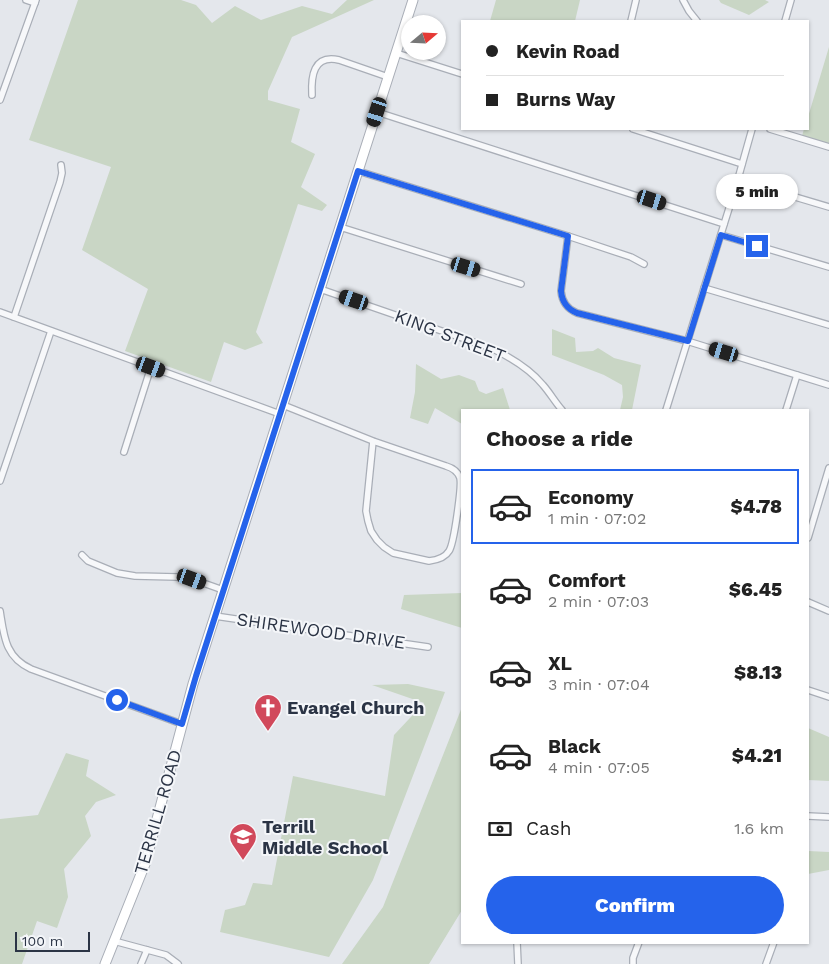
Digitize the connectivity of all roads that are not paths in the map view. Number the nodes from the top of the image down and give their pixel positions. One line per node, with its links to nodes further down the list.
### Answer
1 (26, 0): 6 (street)
2 (413, 0): 10 (street, TERRILL ROAD)
3 (636, 0): 7 (street)
4 (683, 0): 8 (street)
5 (792, 0): 9 (street)
6 (35, 2): 13 (street)
7 (631, 20)
8 (696, 20)
9 (785, 20)
10 (396, 53): 12 (street); 14 (street, TERRILL ROAD)
11 (0, 74): 13 (street)
12 (461, 74)
13 (8, 76): 16 (street)
14 (388, 77): 15 (street); 17 (street, TERRILL ROAD)
15 (312, 95)
16 (0, 100)
17 (377, 112): 24 (street, TERRILL ROAD); 27 (street)
18 (636, 130): 22 (street)
19 (752, 130): 22 (street)
20 (773, 130): 21 (street)
21 (829, 147)
22 (742, 164): 25 (street)
23 (61, 165): 37 (street)
24 (358, 171): 28 (street, TERRILL ROAD); 30 (street)
25 (738, 180): 26 (street); 27 (street)
26 (829, 207)
27 (724, 224): 29 (street)
28 (340, 227): 33 (street); 34 (street, TERRILL ROAD)
29 (721, 235): 32 (street); 35 (street)
30 (568, 236): 31 (street); 40 (street)
31 (644, 264)
32 (829, 267)
33 (520, 284)
34 (320, 288): 44 (street, TERRILL ROAD); 45 (street, KING STREET)
35 (704, 288): 38 (street); 40 (street)
36 (0, 312): 37 (street)
37 (14, 317): 39 (street)
38 (829, 326)
39 (51, 331): 41 (street); 51 (street)
40 (688, 341): 42 (street); 46 (street)
41 (151, 367): 44 (street); 49 (street)
42 (797, 375): 43 (street); 47 (street)
43 (829, 384)
44 (281, 409): 48 (street); 56 (street, TERRILL ROAD)
45 (561, 409)
46 (666, 409)
47 (786, 409)
48 (373, 441): 52 (street); 52 (street)
49 (124, 452)
50 (829, 468): 54 (street)
51 (0, 481)
52 (456, 523): 53 (street)
53 (461, 524)
54 (809, 535)
55 (82, 555): 56 (street)
56 (224, 590): 60 (street, TERRILL ROAD)
57 (809, 602): 59 (street)
58 (0, 611): 64 (street)
59 (829, 611)
60 (215, 616): 61 (street, SHIREWOOD DRIVE); 64 (street, TERRILL ROAD)
61 (428, 647)
62 (809, 690): 63 (street)
63 (829, 697)
64 (182, 724): 67 (street, TERRILL ROAD)
65 (809, 816): 66 (street)
66 (829, 817)
67 (114, 942): 71 (street); 72 (street, TERRILL ROAD)
68 (517, 944): 75 (street)
69 (638, 944): 76 (street)
70 (773, 944): 77 (street)
71 (147, 950): 73 (street); 74 (street)
72 (105, 964)
73 (141, 964)
74 (178, 964)
75 (518, 964)
76 (633, 964)
77 (766, 964)

